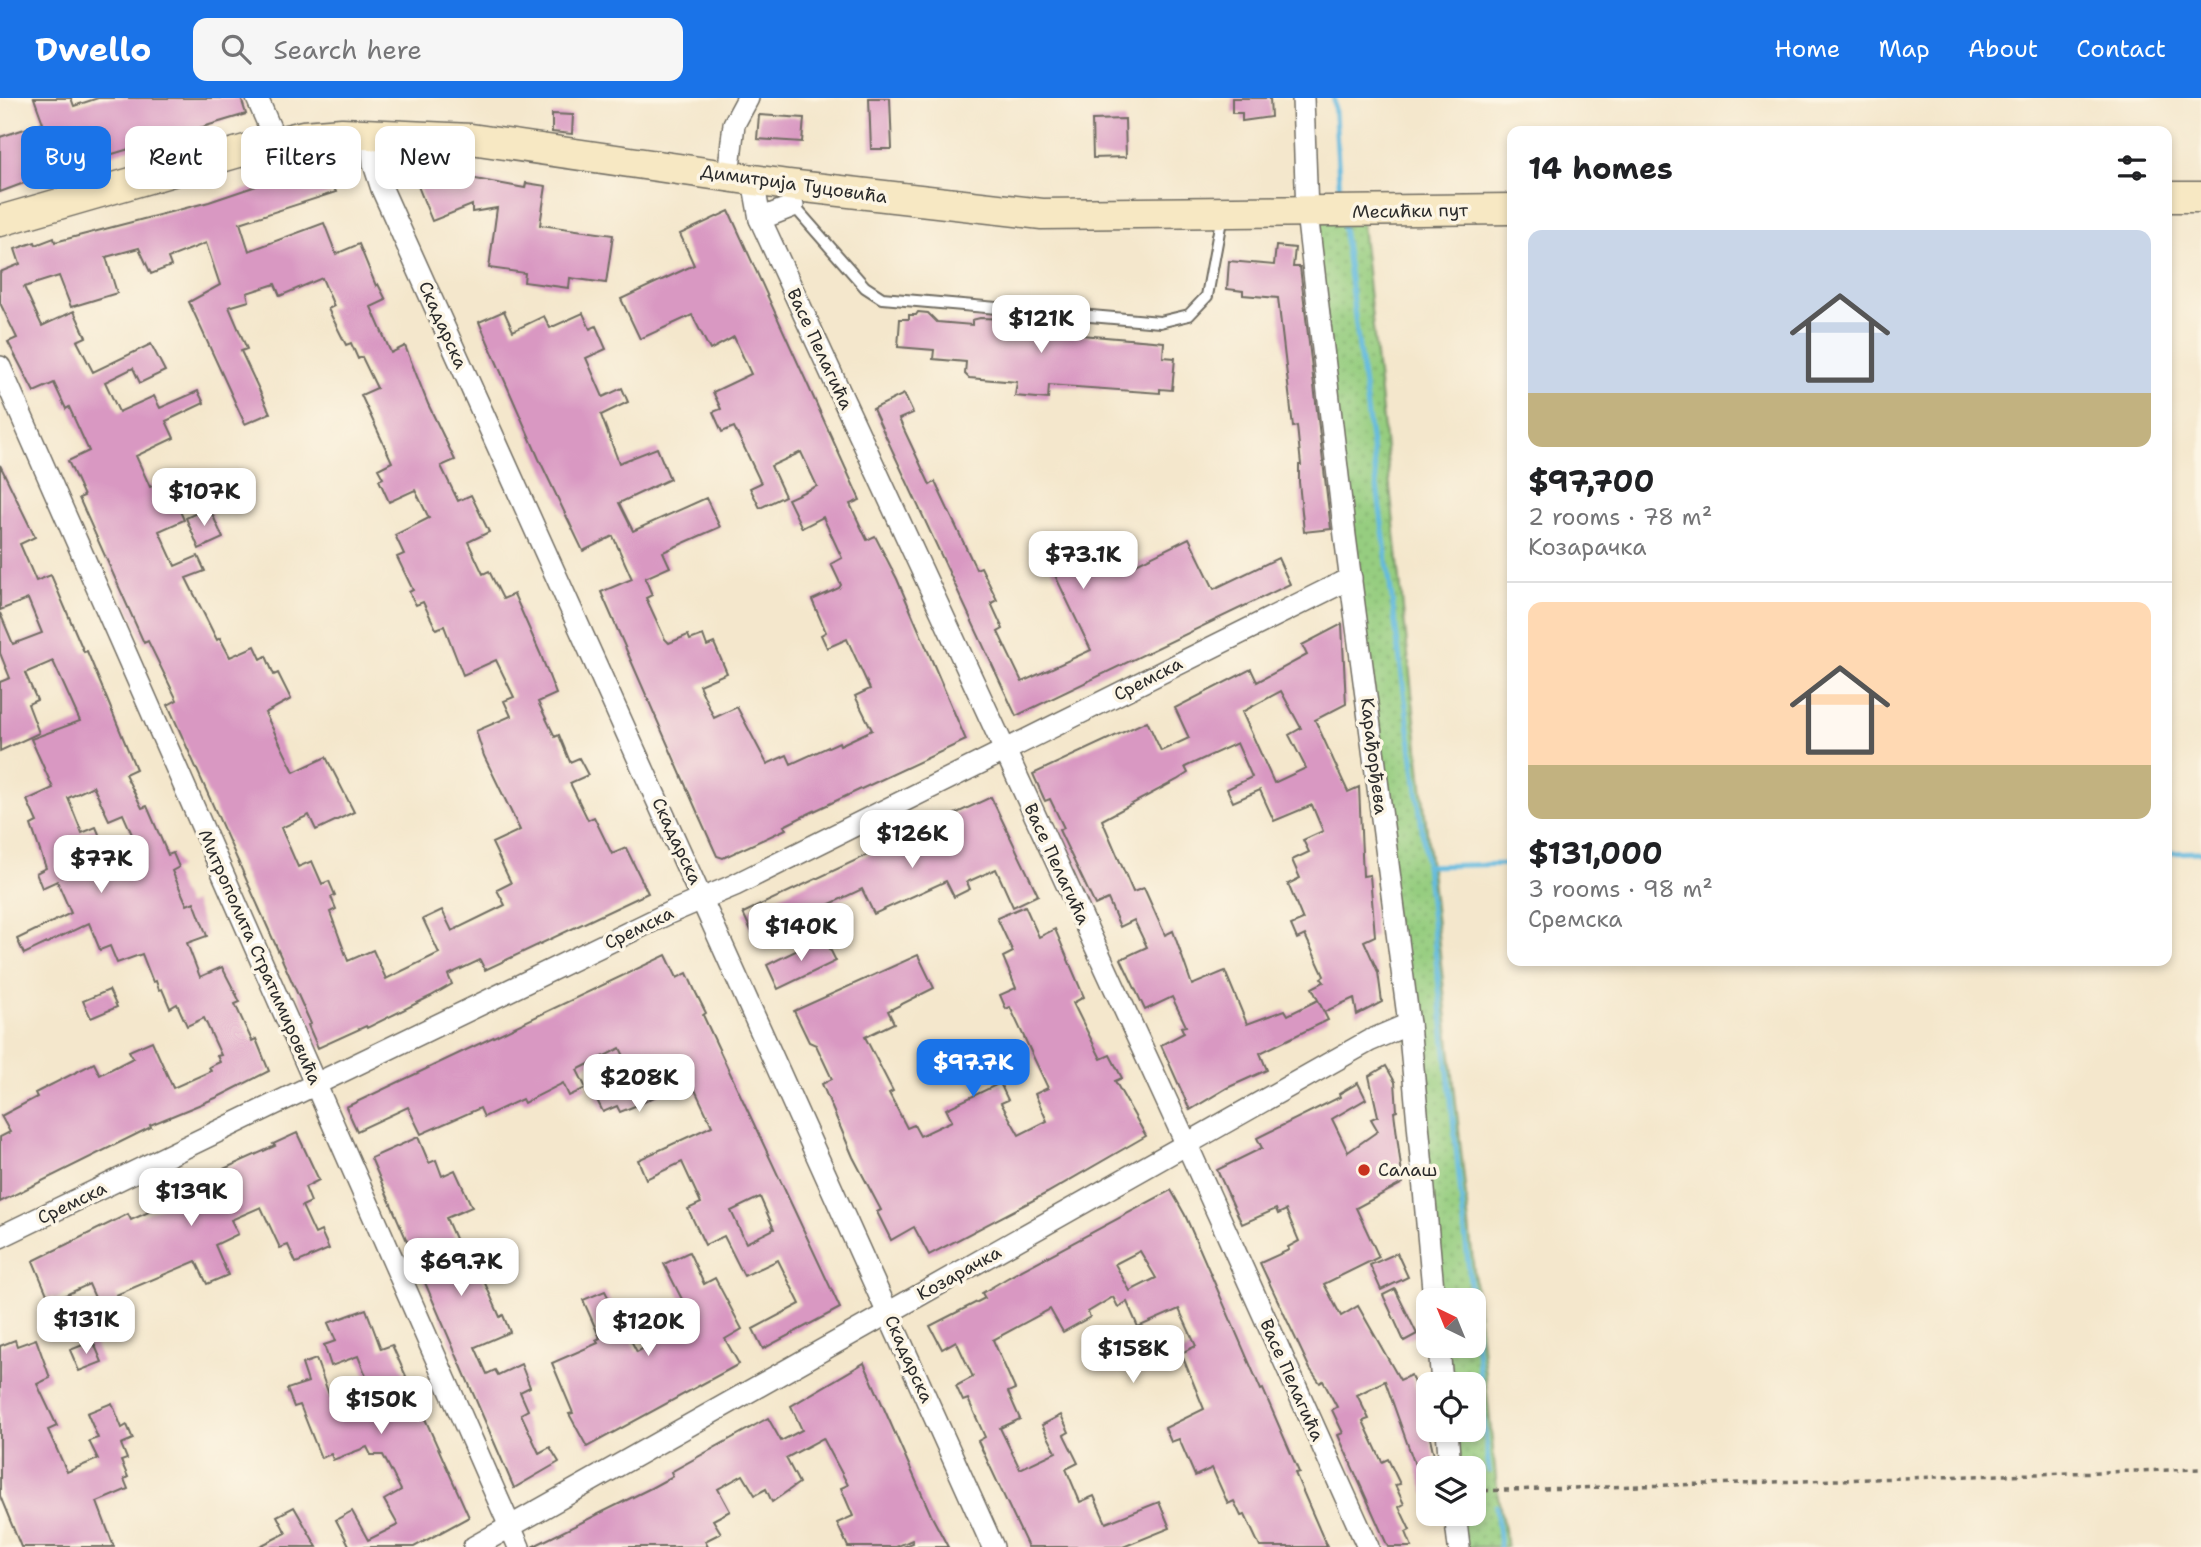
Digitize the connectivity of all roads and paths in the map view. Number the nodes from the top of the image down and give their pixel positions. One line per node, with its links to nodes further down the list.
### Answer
1 (257, 98): 4 (street)
2 (748, 98): 8 (street, Васе Пелагића)
3 (1303, 98): 14 (street, Карађорђева)
4 (269, 126)
5 (361, 134): 6 (street, Димитрија Туцовића)
6 (372, 134): 8 (street, Димитрија Туцовића); 20 (street, Скадарска)
7 (241, 152): 16 (street, Димитрија Туцовића)
8 (741, 178): 9 (street, Димитрија Туцовића); 15 (street, Васе Пелагића)
9 (791, 196): 13 (street, Димитрија Туцовића); 13 (lane); 15 (street)
10 (2172, 197): 11 (street)
11 (2201, 197)
12 (1507, 209): 14 (street, Месићки пут)
13 (1223, 213): 14 (street, Димитрија Туцовића)
14 (1307, 213): 18 (street, Карађорђева)
15 (760, 219): 19 (street, Васе Пелагића)
16 (0, 221)
17 (0, 367): 22 (street, Митрополита Стратимировића)
18 (1351, 578): 19 (street, Сремска); 21 (street, Карађорђева)
19 (1004, 751): 20 (street, Сремска); 23 (street, Васе Пелагића)
20 (703, 897): 22 (street, Сремска); 26 (street, Скадарска)
21 (1409, 1024): 23 (street, Козарачка); 25 (street, Карађорђева)
22 (317, 1084): 24 (street, Сремска); 30 (street, Митрополита Стратимировића)
23 (1187, 1145): 26 (street, Козарачка); 34 (street, Васе Пелагића)
24 (0, 1237)
25 (1433, 1288)
26 (889, 1313): 30 (street, Козарачка); 33 (street, Скадарска)
27 (2201, 1469): 28 (path)
28 (1486, 1491)
29 (1456, 1526): 35 (street)
30 (510, 1527): 31 (street, Козарачка); 32 (street, Митрополита Стратимировића)
31 (474, 1547)
32 (519, 1547)
33 (993, 1547)
34 (1367, 1547)
35 (1459, 1547)

